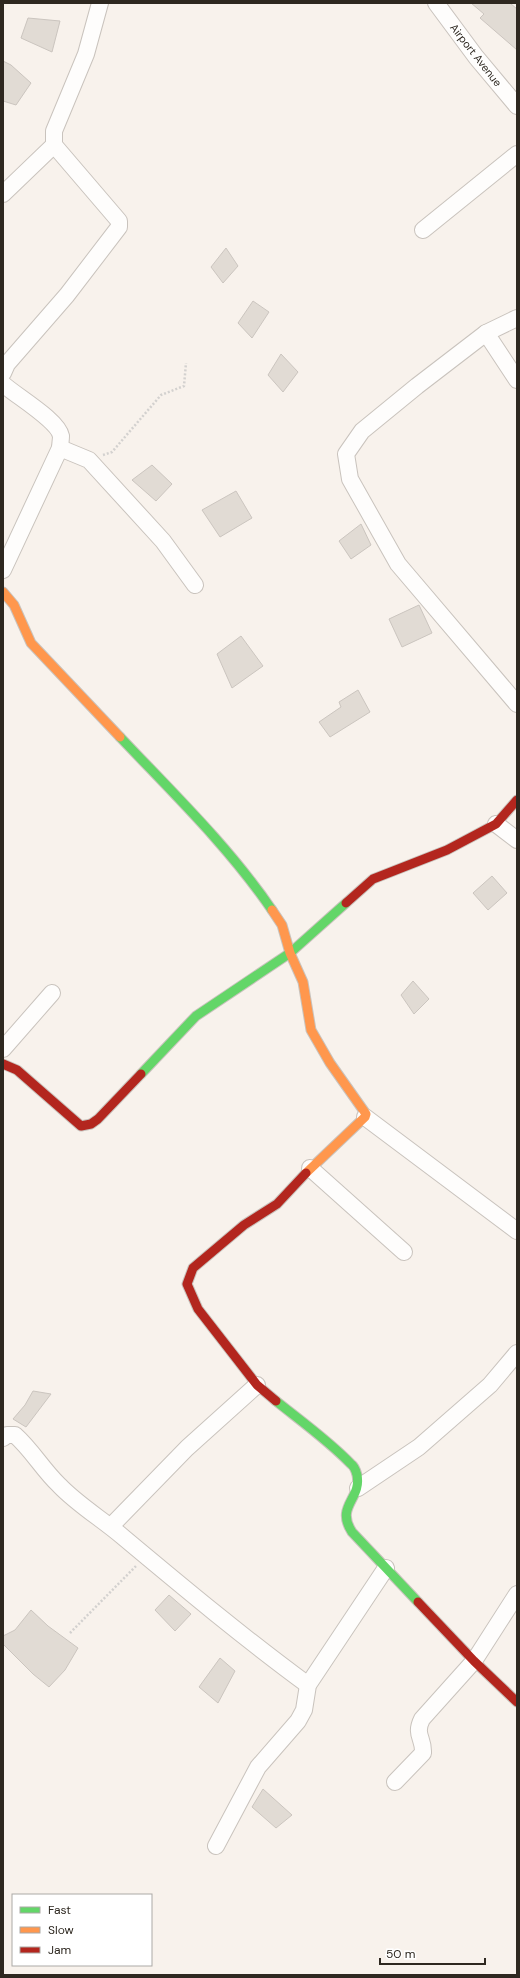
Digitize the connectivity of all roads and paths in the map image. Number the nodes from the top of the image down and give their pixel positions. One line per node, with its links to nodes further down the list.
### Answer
1 (100, 3): 4 (street)
2 (438, 4): 3 (street, Airport Avenue)
3 (517, 106)
4 (54, 145): 6 (street); 11 (street)
5 (517, 154): 7 (street)
6 (3, 194)
7 (423, 230)
8 (517, 318): 9 (street)
9 (486, 333): 12 (street); 19 (street)
10 (186, 363): 15 (path)
11 (3, 373)
12 (517, 380)
13 (3, 384): 14 (street)
14 (60, 448): 15 (street); 16 (street)
15 (89, 460): 17 (street)
16 (3, 570)
17 (195, 585)
18 (3, 592): 23 (street)
19 (517, 704)
20 (517, 800): 21 (street)
21 (496, 824): 22 (street); 23 (street)
22 (517, 840)
23 (290, 952): 26 (street); 27 (street)
24 (52, 994): 25 (street)
25 (3, 1049)
26 (3, 1064)
27 (365, 1117): 28 (street); 29 (street)
28 (310, 1168): 30 (street); 32 (street)
29 (517, 1231)
30 (404, 1252)
31 (517, 1353): 34 (street)
32 (257, 1385): 34 (street); 35 (street)
33 (3, 1438): 35 (street)
34 (358, 1488): 37 (street)
35 (111, 1526): 36 (street)
36 (146, 1556): 39 (path); 41 (street)
37 (386, 1568): 40 (street); 41 (street)
38 (517, 1594): 40 (street)
39 (70, 1633)
40 (474, 1661): 42 (street); 43 (street)
41 (308, 1685): 44 (street)
42 (517, 1702)
43 (396, 1782)
44 (216, 1846)

